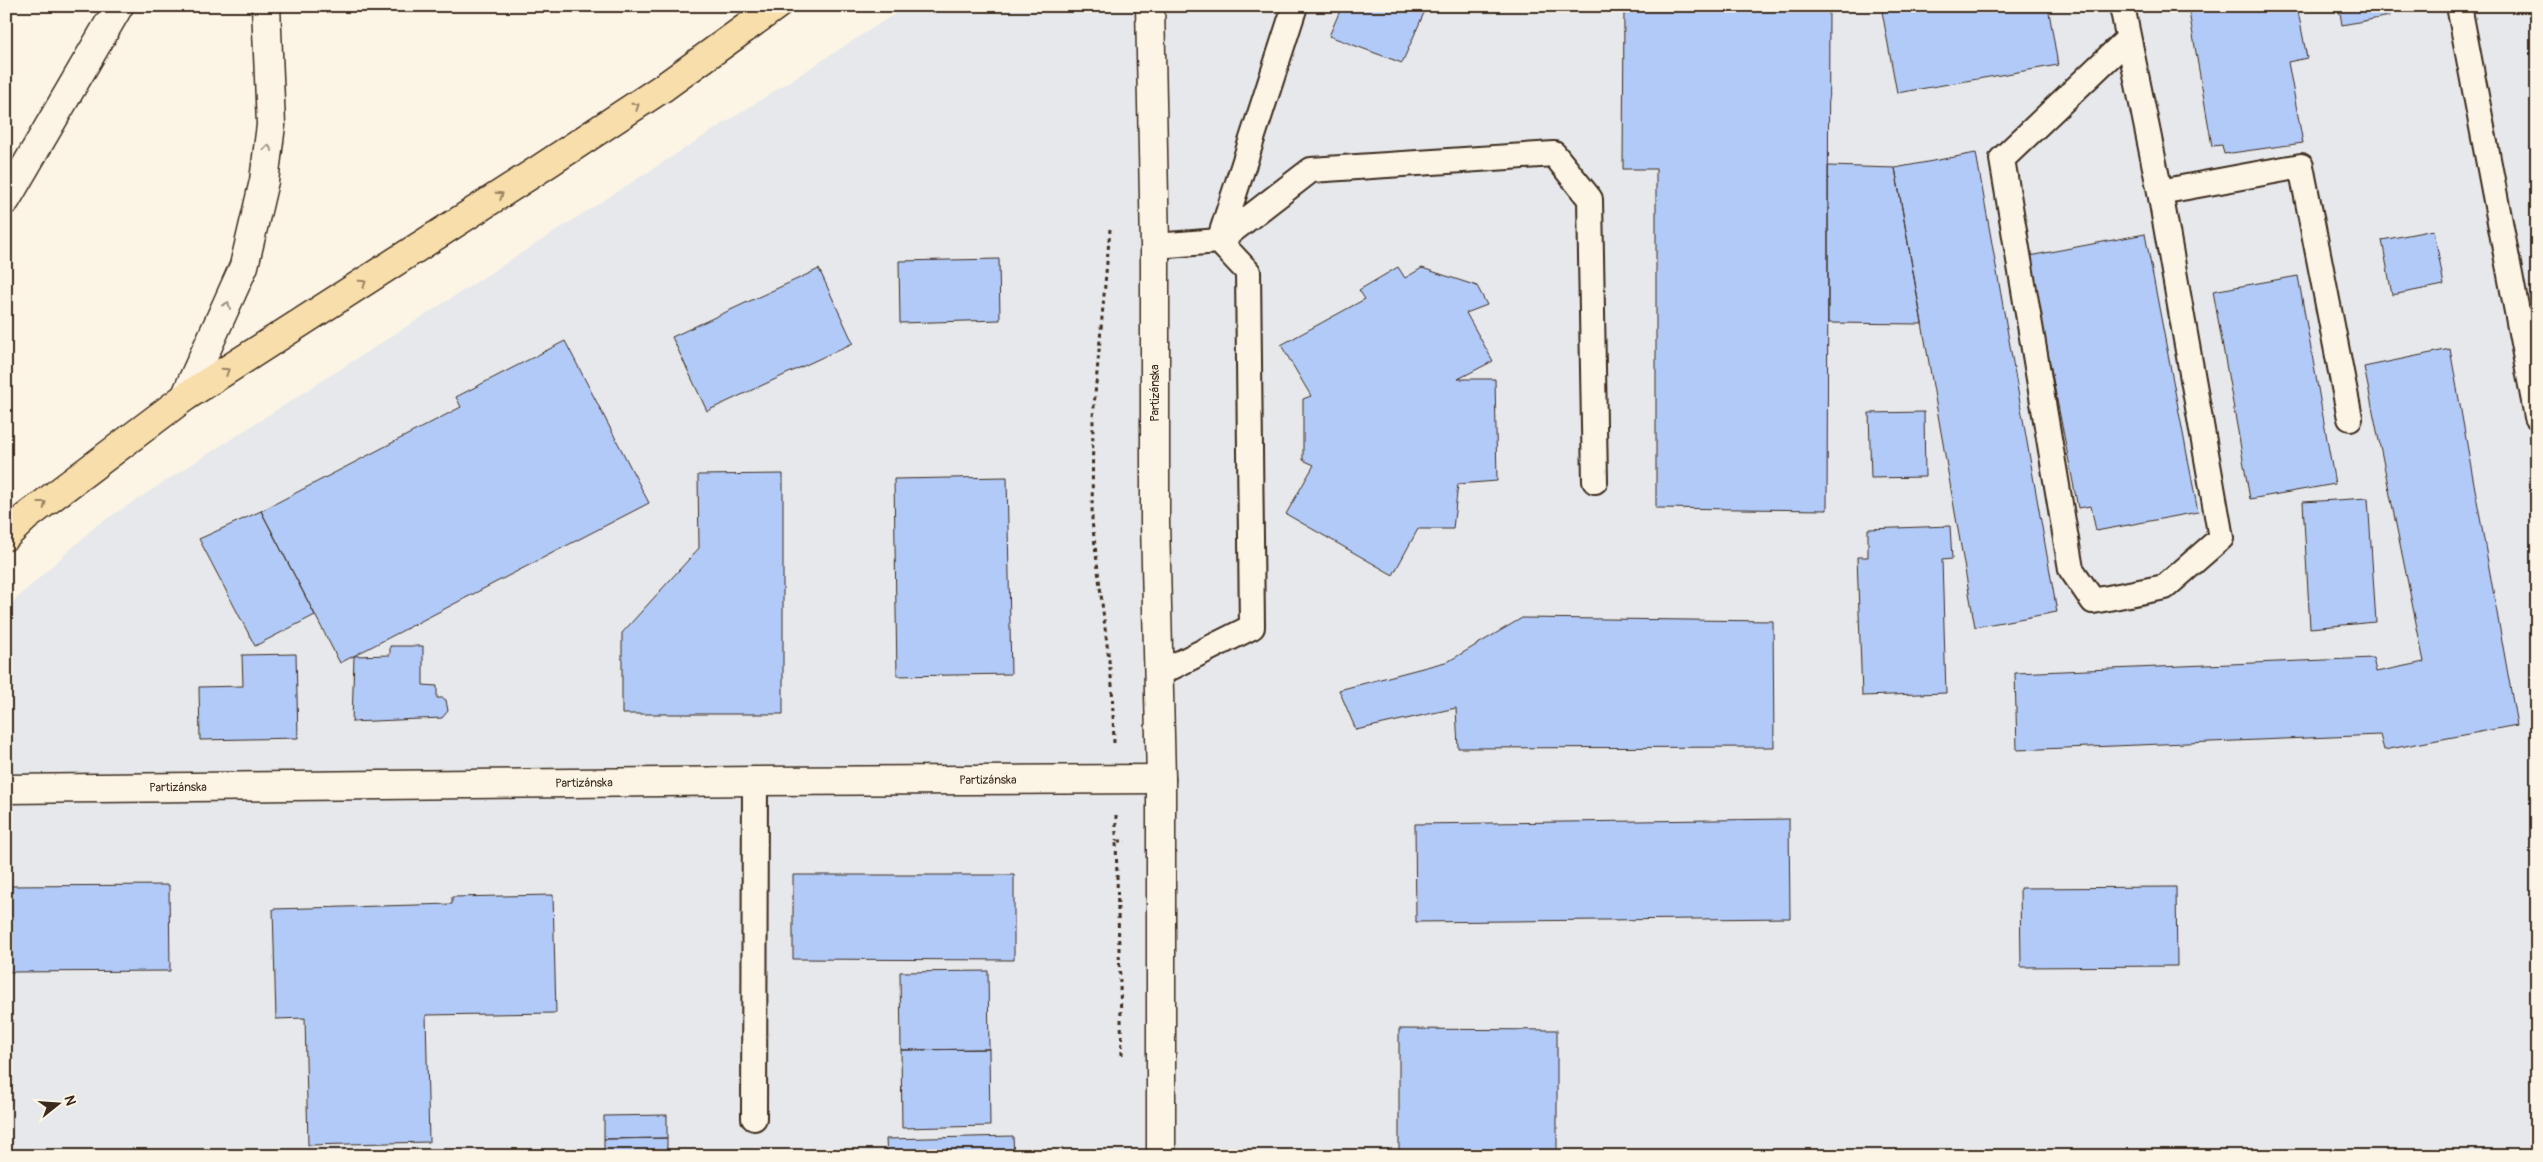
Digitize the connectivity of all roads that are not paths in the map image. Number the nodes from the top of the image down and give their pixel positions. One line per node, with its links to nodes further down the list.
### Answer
1 (119, 6): 10 (street)
2 (266, 6): 13 (street, one-way to 2)
3 (776, 6): 13 (main road, one-way to 3)
4 (1150, 6): 12 (street, Partizánska)
5 (1295, 6): 11 (lane)
6 (2122, 6): 8 (lane)
7 (2459, 6): 14 (lane)
8 (2128, 39): 9 (lane); 9 (lane)
9 (2160, 192): 15 (lane)
10 (6, 200)
11 (1219, 241): 12 (lane); 16 (lane); 18 (lane)
12 (1155, 246): 18 (street, Partizánska)
13 (185, 397): 17 (main road, one-way to 13)
14 (2537, 417)
15 (2350, 418)
16 (1595, 482)
17 (6, 536)
18 (1158, 674): 19 (street, Partizánska)
19 (1161, 779): 20 (street, Partizánska); 23 (street, Partizánska)
20 (755, 781): 21 (street, Partizánska); 22 (lane)
21 (6, 789)
22 (754, 1118)
23 (1161, 1156)

